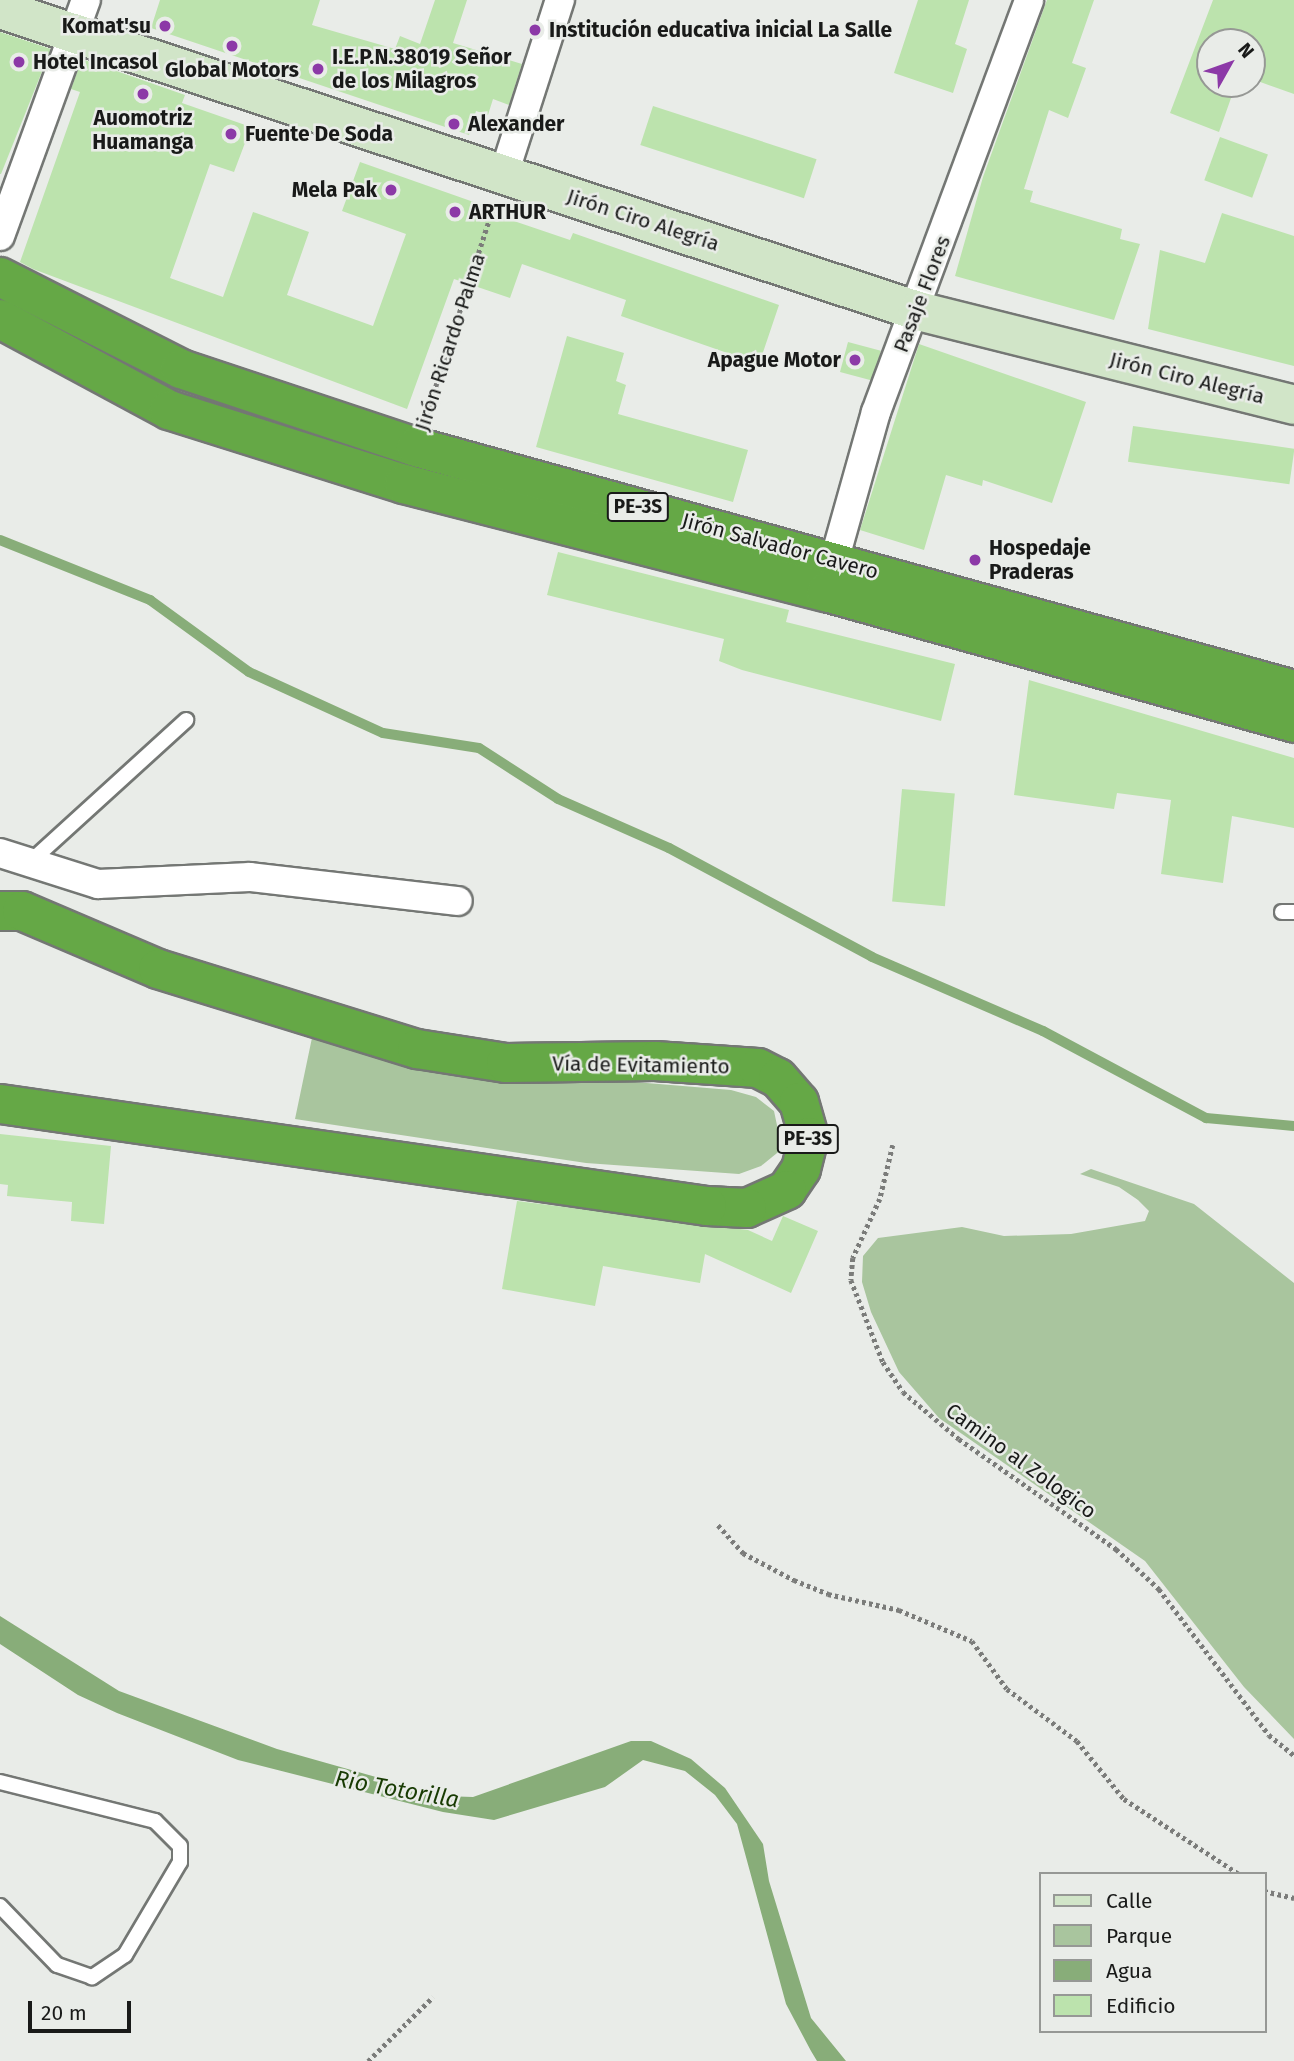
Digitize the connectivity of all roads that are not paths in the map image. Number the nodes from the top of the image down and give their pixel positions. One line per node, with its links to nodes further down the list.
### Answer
1 (560, 0): 5 (street)
2 (1029, 0): 8 (street, Pasaje Flores)
3 (0, 9): 4 (street, Jirón Ciro Alegría)
4 (81, 17): 5 (street, Jirón Ciro Alegría); 6 (street)
5 (504, 174): 8 (street, Jirón Ciro Alegría)
6 (0, 236)
7 (0, 277): 11 (highway, Jirón Salvador Cavero / PE-3S)
8 (918, 311): 10 (street, Jirón Ciro Alegría); 11 (street, Pasaje Flores)
9 (0, 319): 11 (highway, Jirón Salvador Cavero / PE-3S)
10 (1294, 405)
11 (830, 576): 12 (highway, Jirón Salvador Cavero / PE-3S)
12 (1208, 683): 13 (highway, Jirón Salvador Cavero / PE-3S); 15 (highway, Jirón Salvador Cavero / PE-3S)
13 (1294, 690)
14 (186, 720): 17 (lane)
15 (1294, 723)
16 (0, 853): 17 (street)
17 (13, 873): 18 (street); 19 (highway)
18 (458, 901)
19 (11, 911): 20 (highway, Vía de Evitamiento / PE-3S)
20 (0, 1104)
21 (0, 1782): 22 (lane)
22 (0, 1906)

